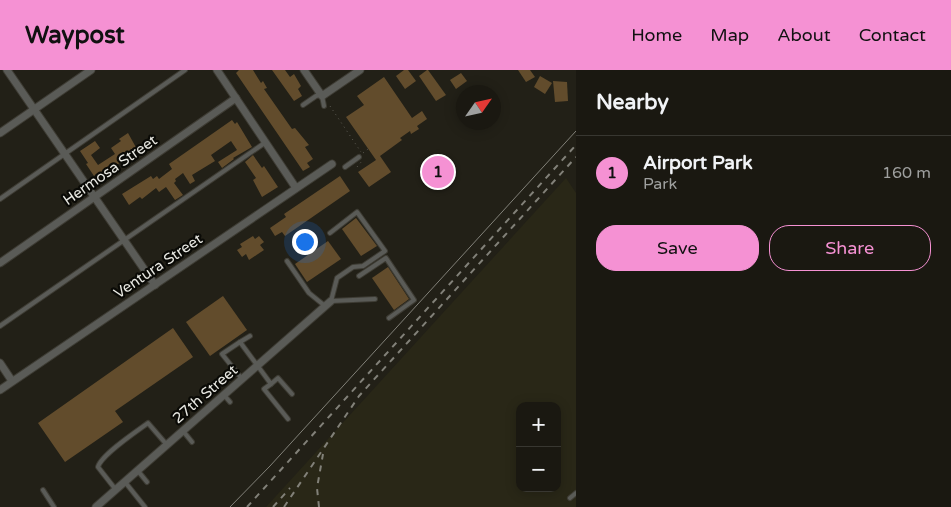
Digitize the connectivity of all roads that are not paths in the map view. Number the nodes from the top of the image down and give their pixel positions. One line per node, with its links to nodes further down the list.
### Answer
1 (7, 70): 11 (street)
2 (91, 70): 11 (street)
3 (185, 70): 14 (lane)
4 (217, 70): 8 (street)
5 (304, 70): 7 (street)
6 (360, 70): 7 (street)
7 (323, 97): 9 (lane); 10 (lane)
8 (236, 98): 13 (street); 19 (street, Hermosa Street)
9 (303, 106)
10 (324, 106)
11 (34, 110): 12 (street); 14 (street)
12 (0, 134)
13 (266, 142): 18 (street); 22 (lane)
14 (65, 154): 19 (street); 20 (lane)
15 (361, 159): 17 (lane)
16 (332, 164): 18 (street, Ventura Street)
17 (345, 167)
18 (296, 188): 26 (street, Ventura Street)
19 (95, 198): 22 (street); 24 (street, Hermosa Street)
20 (0, 199)
21 (330, 233): 28 (lane)
22 (125, 241): 26 (street); 31 (lane)
23 (287, 261): 29 (lane)
24 (0, 263)
25 (359, 276): 30 (lane)
26 (155, 285): 37 (street, Ventura Street)
27 (375, 299): 28 (lane)
28 (332, 301): 29 (street, 27th Street)
29 (325, 306): 35 (street, 27th Street)
30 (389, 318)
31 (0, 326)
32 (250, 336): 33 (lane)
33 (240, 342): 35 (lane); 36 (lane)
34 (0, 363): 37 (street)
35 (257, 366): 36 (street, 27th Street); 38 (lane)
36 (242, 380): 41 (street, 27th Street)
37 (12, 382): 39 (street, Ventura Street)
38 (271, 384): 40 (lane); 43 (lane)
39 (0, 390)
40 (292, 394)
41 (224, 395): 42 (lane); 44 (street, 27th Street)
42 (230, 402)
43 (288, 419)
44 (183, 431): 45 (lane); 46 (street, 27th Street)
45 (192, 442)
46 (167, 445): 47 (street, 27th Street); 51 (lane)
47 (138, 471): 48 (street, 27th Street); 49 (lane)
48 (125, 482): 51 (street, 27th Street); 54 (lane)
49 (147, 482)
50 (43, 490): 55 (lane)
51 (116, 490): 56 (street, 27th Street)
52 (576, 493): 53 (lane)
53 (570, 498)
54 (138, 499): 57 (lane); 58 (lane)
55 (54, 507)
56 (96, 507)
57 (139, 507)
58 (145, 507)

